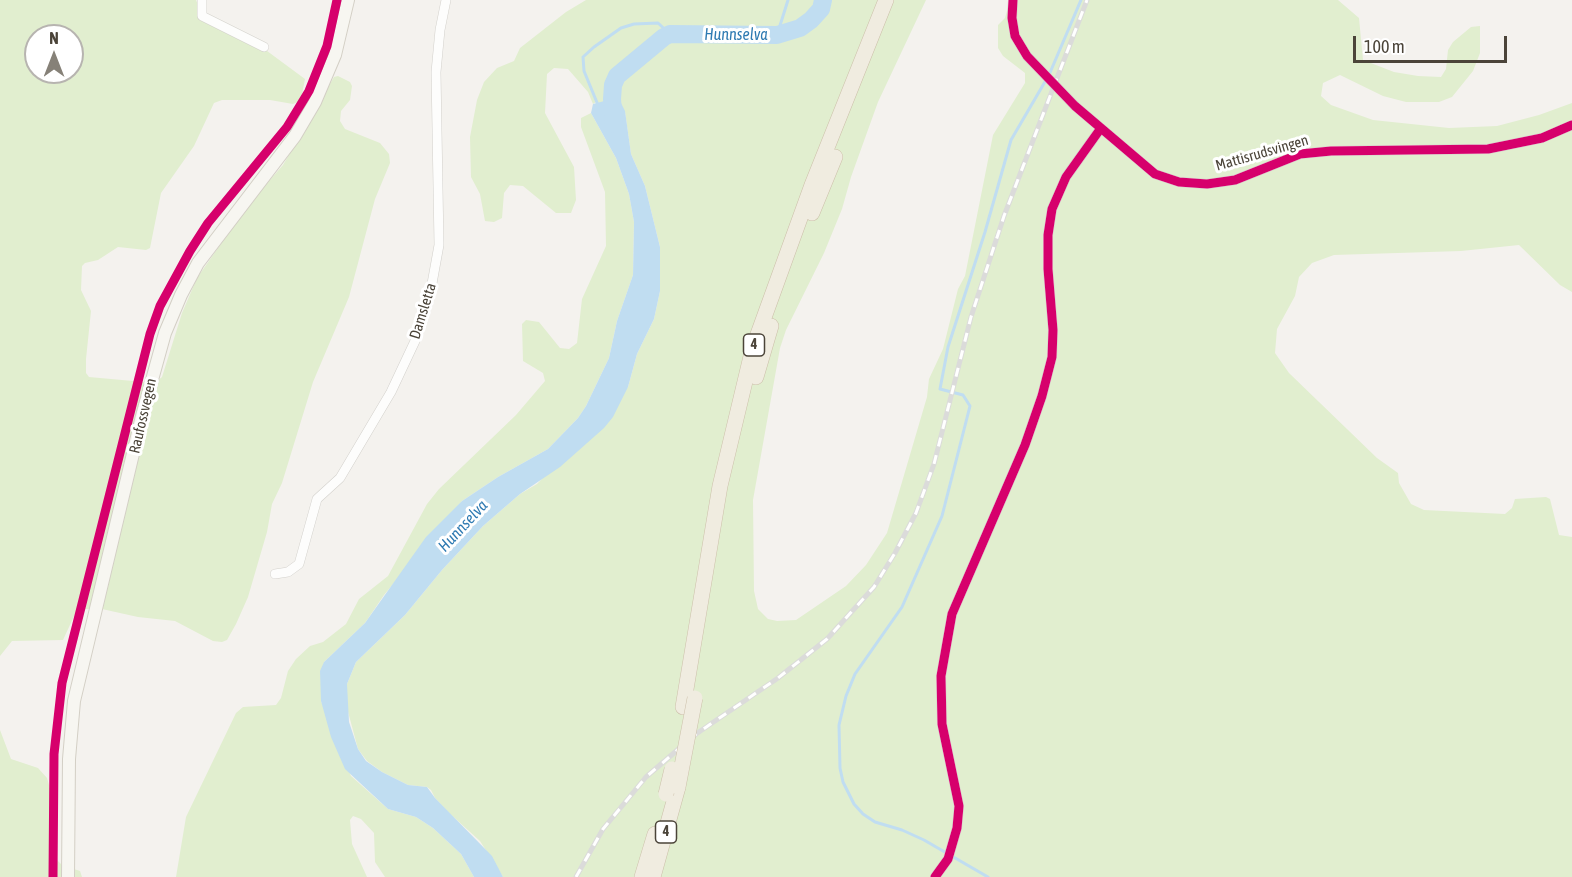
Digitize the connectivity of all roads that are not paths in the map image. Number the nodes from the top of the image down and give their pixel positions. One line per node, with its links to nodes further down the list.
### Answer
1 (202, 0): 7 (street)
2 (348, 0): 13 (main road, Raufossvegen)
3 (446, 0): 10 (street, Damsletta)
4 (886, 0): 11 (highway, 4)
5 (896, 0): 11 (highway, 4)
6 (1013, 0): 9 (street, Mattisrudsvingen, bridge)
7 (264, 47)
8 (1572, 125): 9 (street, Mattisrudsvingen)
9 (1101, 128): 16 (street)
10 (275, 574)
11 (689, 702): 12 (highway, 4, bridge)
12 (672, 790): 14 (highway, 4); 15 (highway, 4)
13 (68, 877)
14 (642, 877)
15 (653, 877)
16 (935, 877)

